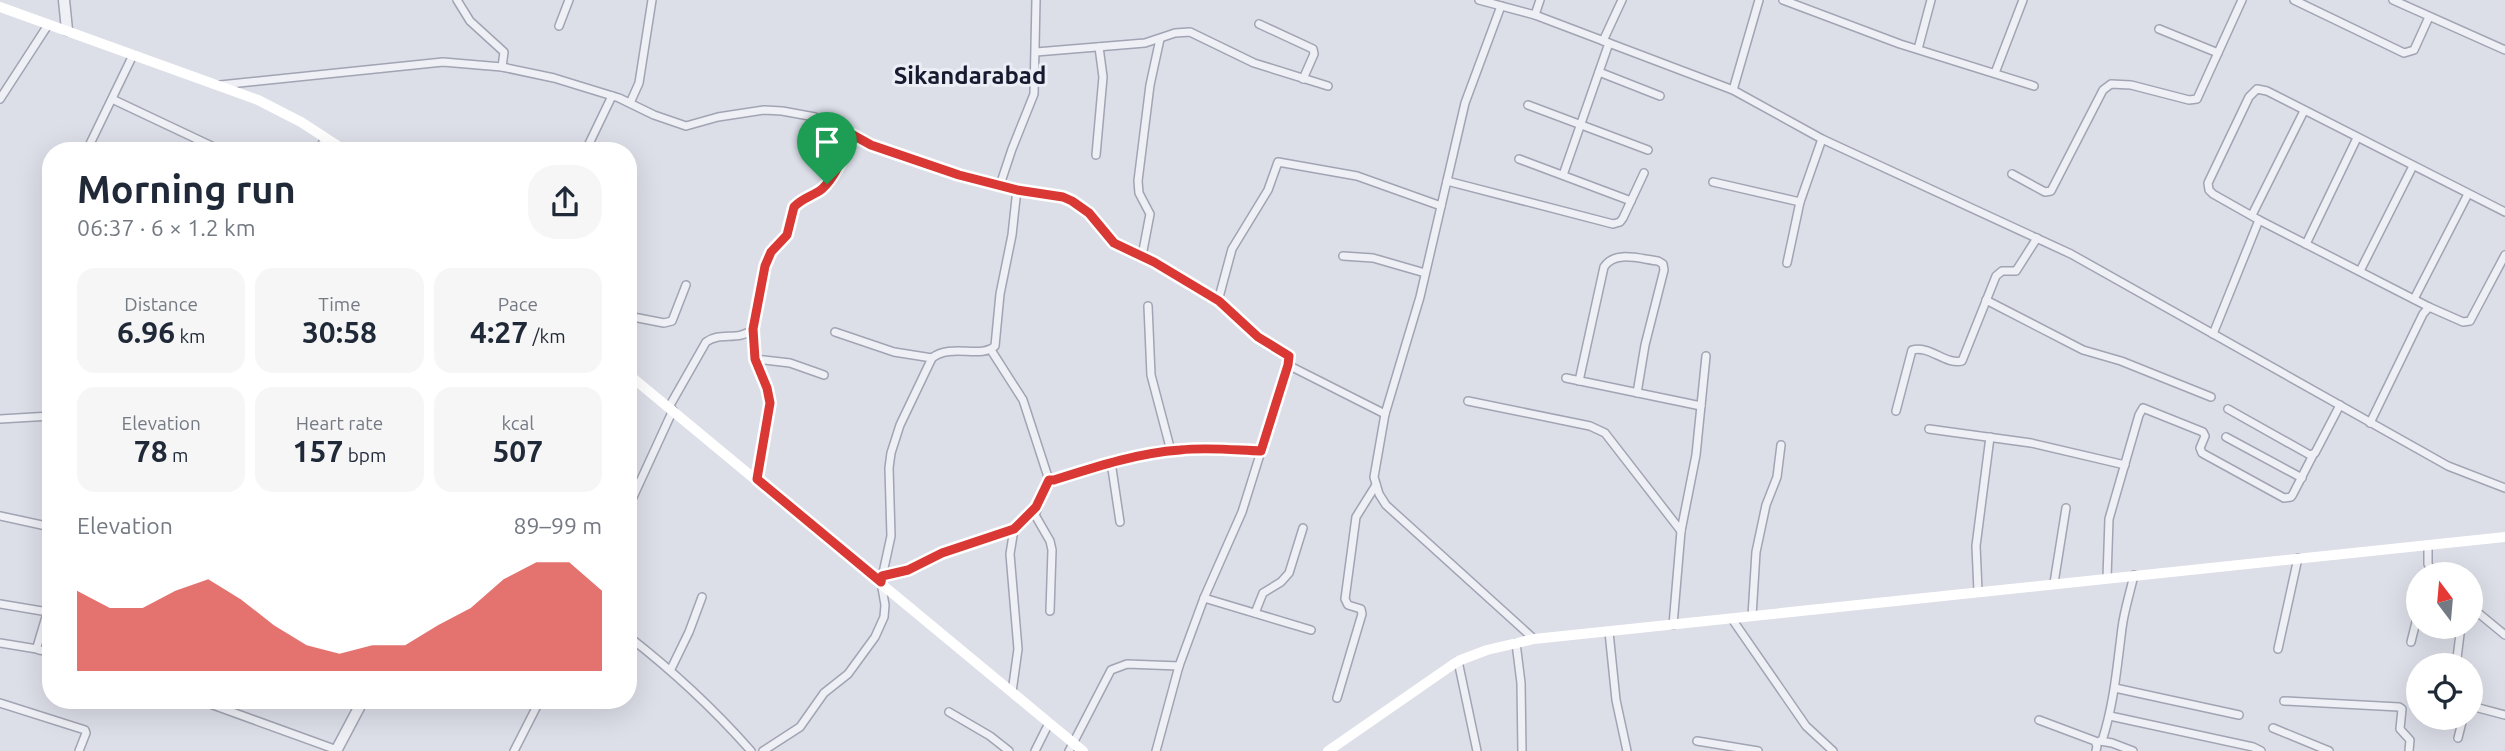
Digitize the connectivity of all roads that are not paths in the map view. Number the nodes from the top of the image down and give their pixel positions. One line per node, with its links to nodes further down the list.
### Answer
1 (64, 0): 24 (street)
2 (457, 0): 33 (street)
3 (569, 0): 22 (street)
4 (652, 0): 45 (street)
5 (1036, 0): 30 (street)
6 (1479, 0): 16 (street)
7 (1540, 0): 18 (street)
8 (1622, 0): 26 (street)
9 (1759, 0): 40 (street)
10 (1783, 0): 28 (street)
11 (1931, 0): 28 (street)
12 (2022, 0): 35 (street)
13 (2242, 0): 31 (street)
14 (2294, 0): 19 (street)
15 (2393, 0): 19 (street)
16 (1501, 6): 18 (street); 65 (street)
17 (0, 7): 21 (main road)
18 (1535, 15): 26 (street)
19 (2429, 17): 29 (street)
20 (1259, 24): 36 (street)
21 (48, 25): 24 (main road); 43 (street)
22 (559, 26)
23 (2159, 29): 31 (street)
24 (67, 30): 32 (main road)
25 (1160, 39): 27 (street); 36 (street); 78 (street)
26 (1606, 42): 34 (street); 40 (street)
27 (1099, 47): 30 (street); 59 (street)
28 (1917, 49): 35 (street)
29 (2505, 50)
30 (1036, 52): 67 (street)
31 (2218, 52): 63 (street)
32 (132, 55): 37 (main road); 44 (street)
33 (502, 67): 37 (street); 41 (street)
34 (1599, 72): 42 (street); 48 (street)
35 (1995, 73): 39 (street)
36 (1303, 79): 38 (street)
37 (217, 85): 50 (main road)
38 (1328, 86)
39 (2034, 86)
40 (1733, 90): 52 (street)
41 (612, 96): 45 (street); 57 (street)
42 (1660, 96)
43 (0, 99)
44 (112, 99): 53 (street); 54 (street)
45 (630, 103): 49 (street)
46 (1528, 105): 48 (street)
47 (2304, 111): 51 (street); 74 (street); 74 (street)
48 (1581, 125): 58 (street); 64 (street)
49 (853, 135): 67 (street); 90 (street)
50 (325, 138): 55 (street); 56 (main road)
51 (2357, 138): 61 (street); 76 (street)
52 (1822, 139): 71 (street); 75 (street)
53 (92, 142)
54 (203, 142)
55 (323, 142)
56 (331, 142)
57 (590, 142)
58 (1648, 150)
59 (1096, 155)
60 (1519, 159): 64 (street)
61 (2413, 166): 69 (street); 81 (street)
62 (1644, 173): 70 (street)
63 (2012, 174)
64 (1563, 175): 70 (street)
65 (1447, 181): 70 (street); 72 (street)
66 (1713, 182): 71 (street)
67 (1000, 185): 68 (street)
68 (1017, 190): 78 (street); 93 (street)
69 (2468, 194): 73 (street); 84 (street)
70 (1631, 201)
71 (1800, 202): 80 (street)
72 (1441, 206): 82 (street); 86 (street)
73 (2505, 212)
74 (2255, 217): 76 (street); 92 (street)
75 (2037, 238): 85 (street); 92 (street)
76 (2306, 244): 81 (street)
77 (2505, 255): 88 (street)
78 (1142, 256): 86 (street)
79 (1343, 256): 82 (street)
80 (1787, 263)
81 (2360, 271): 84 (street)
82 (1425, 273): 110 (street)
83 (686, 285): 89 (street)
84 (2414, 299): 88 (street)
85 (1986, 300): 103 (street); 109 (street)
86 (1219, 301): 97 (street)
87 (1148, 306): 118 (street)
88 (2429, 307): 113 (street)
89 (637, 318)
90 (753, 329): 96 (street); 107 (street)
91 (835, 332): 95 (street)
92 (2213, 334): 105 (street)
93 (991, 350): 95 (street); 125 (street)
94 (1706, 356): 106 (street)
95 (932, 358): 143 (street)
96 (755, 359): 98 (street); 124 (street)
97 (1288, 365): 110 (street); 119 (street)
98 (824, 375)
99 (1566, 378): 101 (street)
100 (637, 381): 107 (main road)
101 (1579, 381): 102 (street); 102 (street)
102 (1637, 393): 106 (street)
103 (2211, 397)
104 (1468, 401): 136 (street)
105 (2340, 405): 113 (street); 120 (street)
106 (1701, 406): 136 (street)
107 (671, 409): 124 (main road); 127 (street)
108 (2228, 409): 120 (street)
109 (1896, 411)
110 (1385, 414): 126 (street)
111 (42, 417): 112 (street)
112 (0, 419)
113 (2370, 423): 128 (street)
114 (1929, 429): 115 (street)
115 (1990, 437): 122 (street); 145 (street)
116 (2226, 437): 123 (street)
117 (1781, 444): 152 (street)
118 (1171, 451): 119 (street); 121 (street)
119 (1261, 451): 147 (street)
120 (2314, 455): 123 (street)
121 (1111, 462): 125 (street); 132 (street)
122 (2125, 465): 123 (street); 142 (street)
123 (2302, 478)
124 (757, 479): 143 (main road)
125 (1049, 480): 129 (street)
126 (1376, 485): 160 (street); 174 (street)
127 (637, 487)
128 (2505, 488)
129 (1036, 507): 135 (street); 150 (street)
130 (2066, 508): 144 (street)
131 (0, 516): 133 (street)
132 (1120, 522)
133 (42, 525)
134 (1303, 528): 151 (street)
135 (1014, 529): 143 (street); 173 (street)
136 (1681, 531): 155 (street)
137 (2505, 537): 138 (main road)
138 (2427, 546): 139 (main road); 140 (street)
139 (2298, 558): 141 (main road); 167 (street)
140 (2429, 562)
141 (2134, 575): 142 (main road); 172 (street)
142 (2107, 578): 144 (main road)
143 (881, 579): 173 (main road); 197 (street)
144 (2054, 583): 145 (main road)
145 (1978, 592): 152 (main road)
146 (702, 597): 171 (street)
147 (1204, 598): 151 (street); 170 (street)
148 (0, 604): 149 (street)
149 (42, 611)
150 (1050, 611)
151 (1255, 613): 156 (street)
152 (1752, 616): 154 (main road)
153 (2483, 617): 159 (street)
154 (1732, 619): 155 (main road); 207 (street)
155 (1673, 625): 158 (main road)
156 (1311, 630)
157 (42, 632): 166 (street)
158 (1609, 632): 160 (main road); 205 (street)
159 (2505, 635)
160 (1534, 639): 165 (main road)
161 (2412, 639): 162 (street)
162 (2411, 642)
163 (0, 643): 166 (street)
164 (637, 643): 171 (street)
165 (1516, 643): 169 (main road); 204 (street)
166 (37, 649): 168 (street)
167 (2278, 649)
168 (42, 650)
169 (1458, 661): 202 (main road); 203 (street)
170 (1179, 666): 192 (street); 201 (street)
171 (670, 668): 196 (street)
172 (2115, 688): 182 (street); 184 (street)
173 (1012, 692): 186 (main road)
174 (1337, 698)
175 (2284, 701): 211 (street)
176 (0, 704): 194 (street)
177 (224, 709): 193 (street)
178 (358, 709): 193 (street)
179 (535, 709): 195 (street)
180 (2483, 709): 183 (street)
181 (949, 712): 198 (street)
182 (2239, 715)
183 (2505, 715)
184 (2110, 716): 191 (street); 209 (street)
185 (2039, 720): 191 (street)
186 (1049, 723): 192 (main road); 199 (street)
187 (2273, 728): 210 (street)
188 (2460, 730): 189 (street)
189 (2458, 738)
190 (1697, 741): 206 (street)
191 (2098, 745): 208 (street)
192 (1071, 747): 200 (main road)
193 (337, 750)
194 (79, 751)
195 (514, 751)
196 (751, 751)
197 (765, 751)
198 (1009, 751)
199 (1035, 751)
200 (1083, 751)
201 (1156, 751)
202 (1328, 751)
203 (1477, 751)
204 (1522, 751)
205 (1626, 751)
206 (1758, 751)
207 (1833, 751)
208 (2133, 751)
209 (2261, 751)
210 (2329, 751)
211 (2409, 751)

